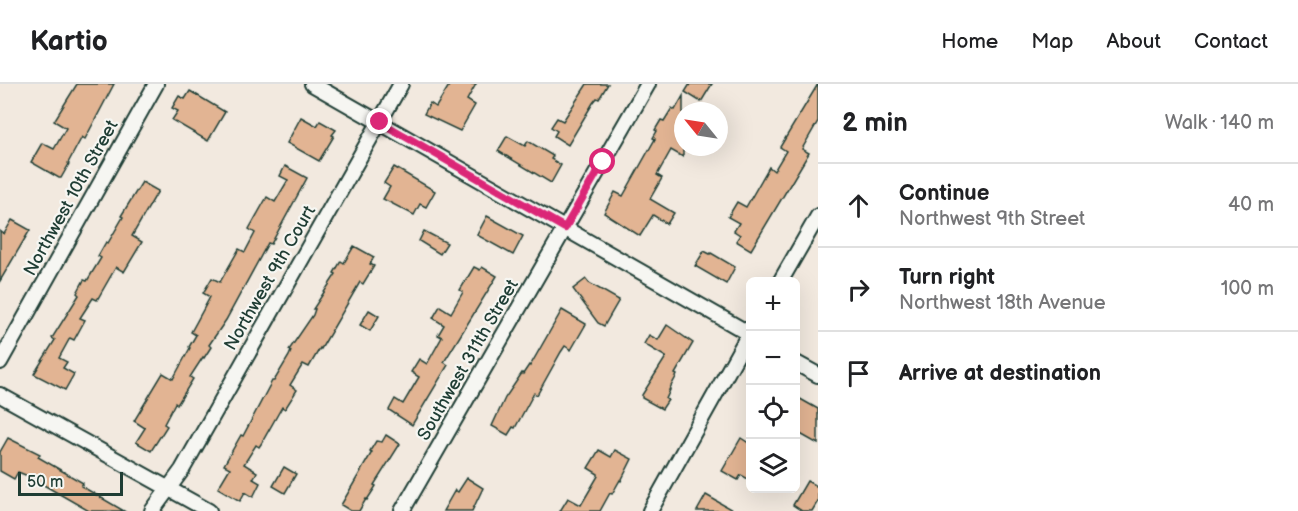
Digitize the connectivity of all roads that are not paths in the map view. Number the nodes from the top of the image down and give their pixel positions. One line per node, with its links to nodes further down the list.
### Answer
1 (156, 84): 11 (street, Northwest 10th Street)
2 (312, 84): 5 (street)
3 (400, 84): 5 (street, Northwest 9th Court)
4 (648, 84): 7 (street, Southwest 311th Street)
5 (380, 122): 7 (street); 15 (street, Northwest 9th Court)
6 (818, 216): 8 (street)
7 (565, 228): 9 (street); 18 (street, Southwest 311th Street)
8 (783, 277)
9 (746, 332)
10 (746, 341): 19 (street)
11 (0, 362)
12 (800, 366): 13 (street)
13 (818, 375)
14 (0, 394): 15 (street)
15 (169, 488): 16 (street, Northwest 9th Court); 17 (street)
16 (152, 511)
17 (209, 511)
18 (402, 511)
19 (650, 511)

